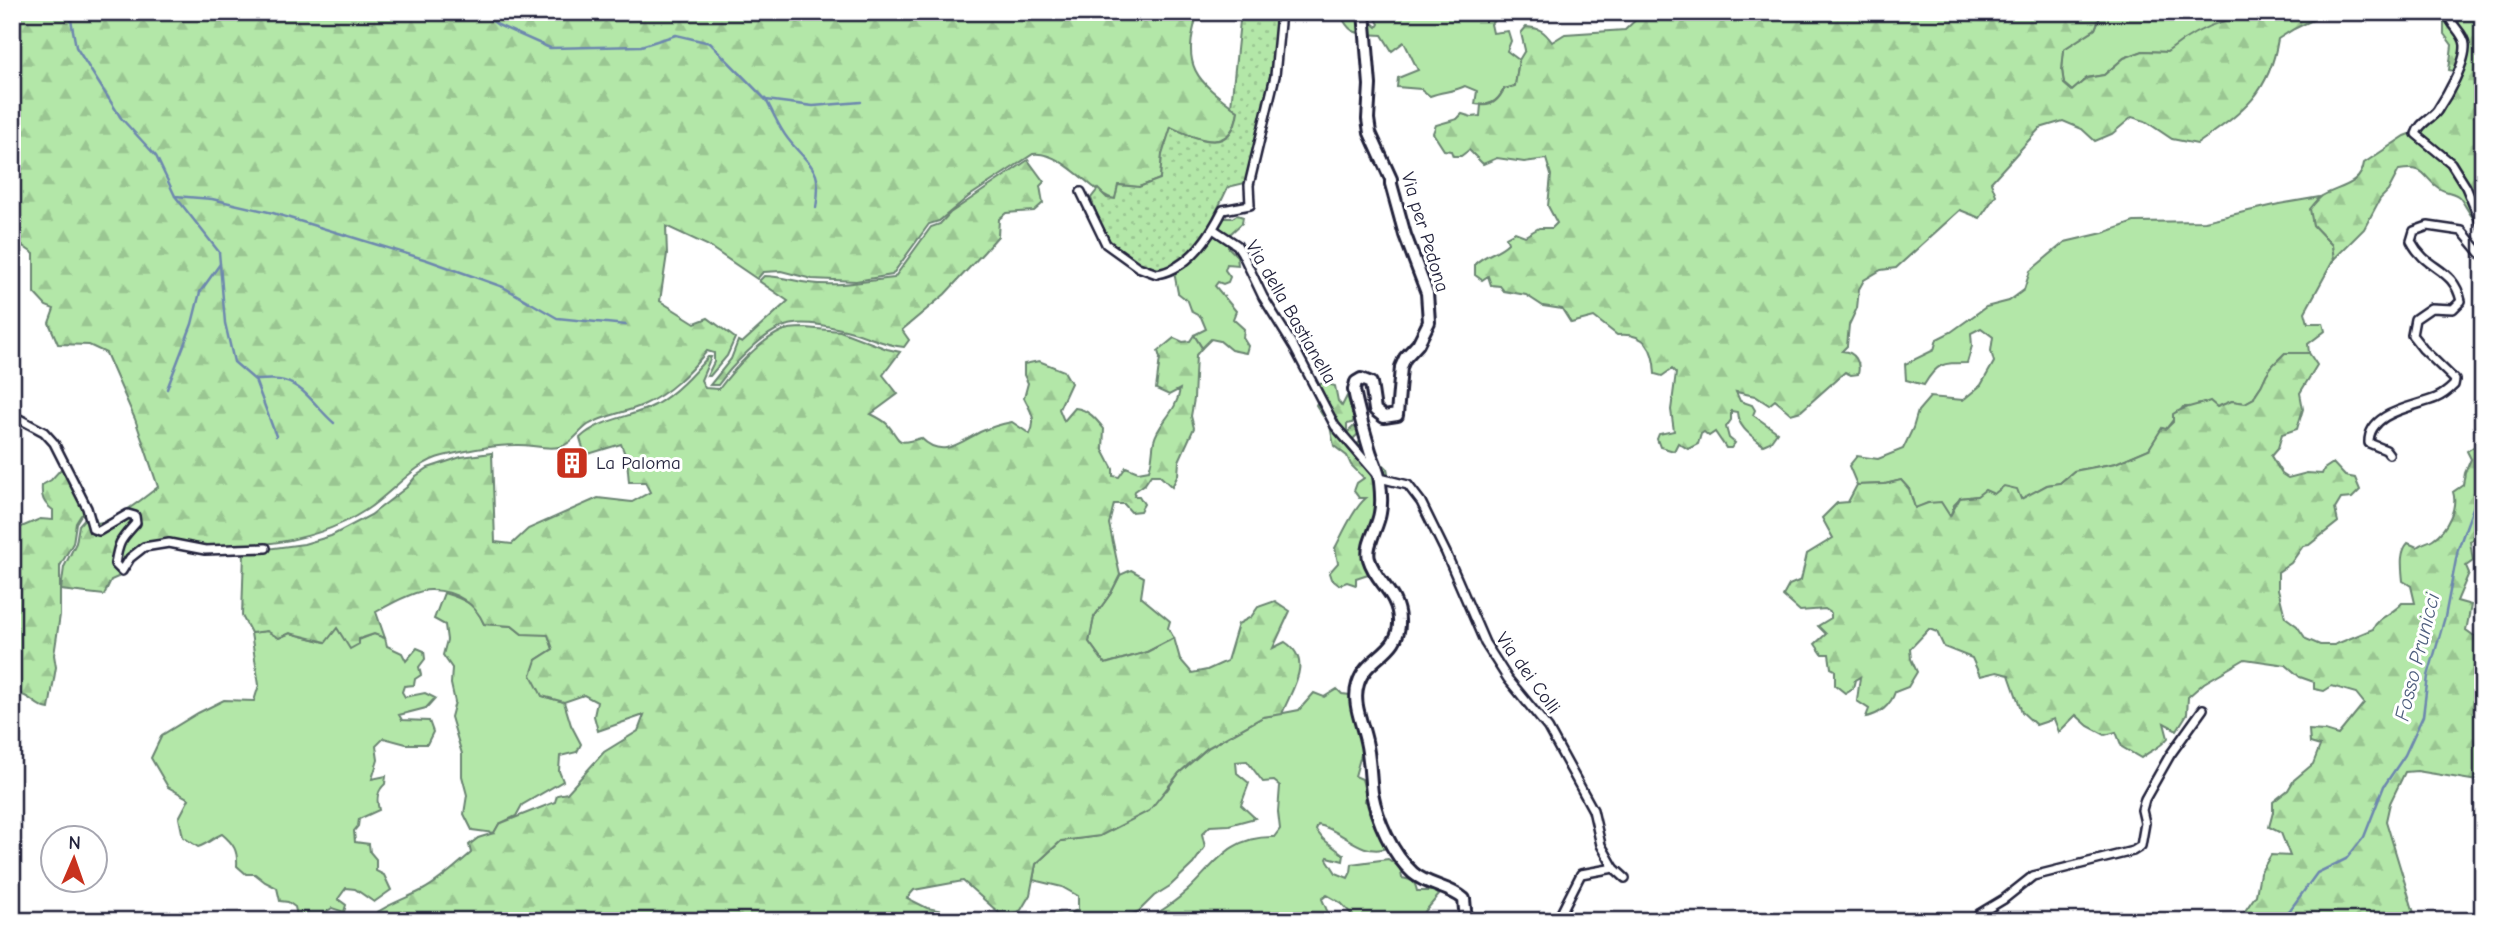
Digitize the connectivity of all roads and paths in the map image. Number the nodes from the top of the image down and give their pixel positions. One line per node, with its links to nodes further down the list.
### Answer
1 (1281, 12): 6 (street)
2 (1364, 12): 10 (street, Via per Pedona)
3 (2448, 12): 5 (street)
4 (1081, 192): 6 (street)
5 (2483, 228)
6 (1213, 229): 10 (street, Via della Bastianella)
7 (2483, 256): 9 (street)
8 (12, 415): 11 (street)
9 (2389, 454)
10 (1380, 478): 13 (street, Via dei Colli); 15 (street)
11 (266, 548)
12 (2203, 709): 17 (street)
13 (1614, 868): 14 (street, Via dei Colli); 16 (street)
14 (1625, 878)
15 (1466, 921)
16 (1557, 921)
17 (1976, 921)

